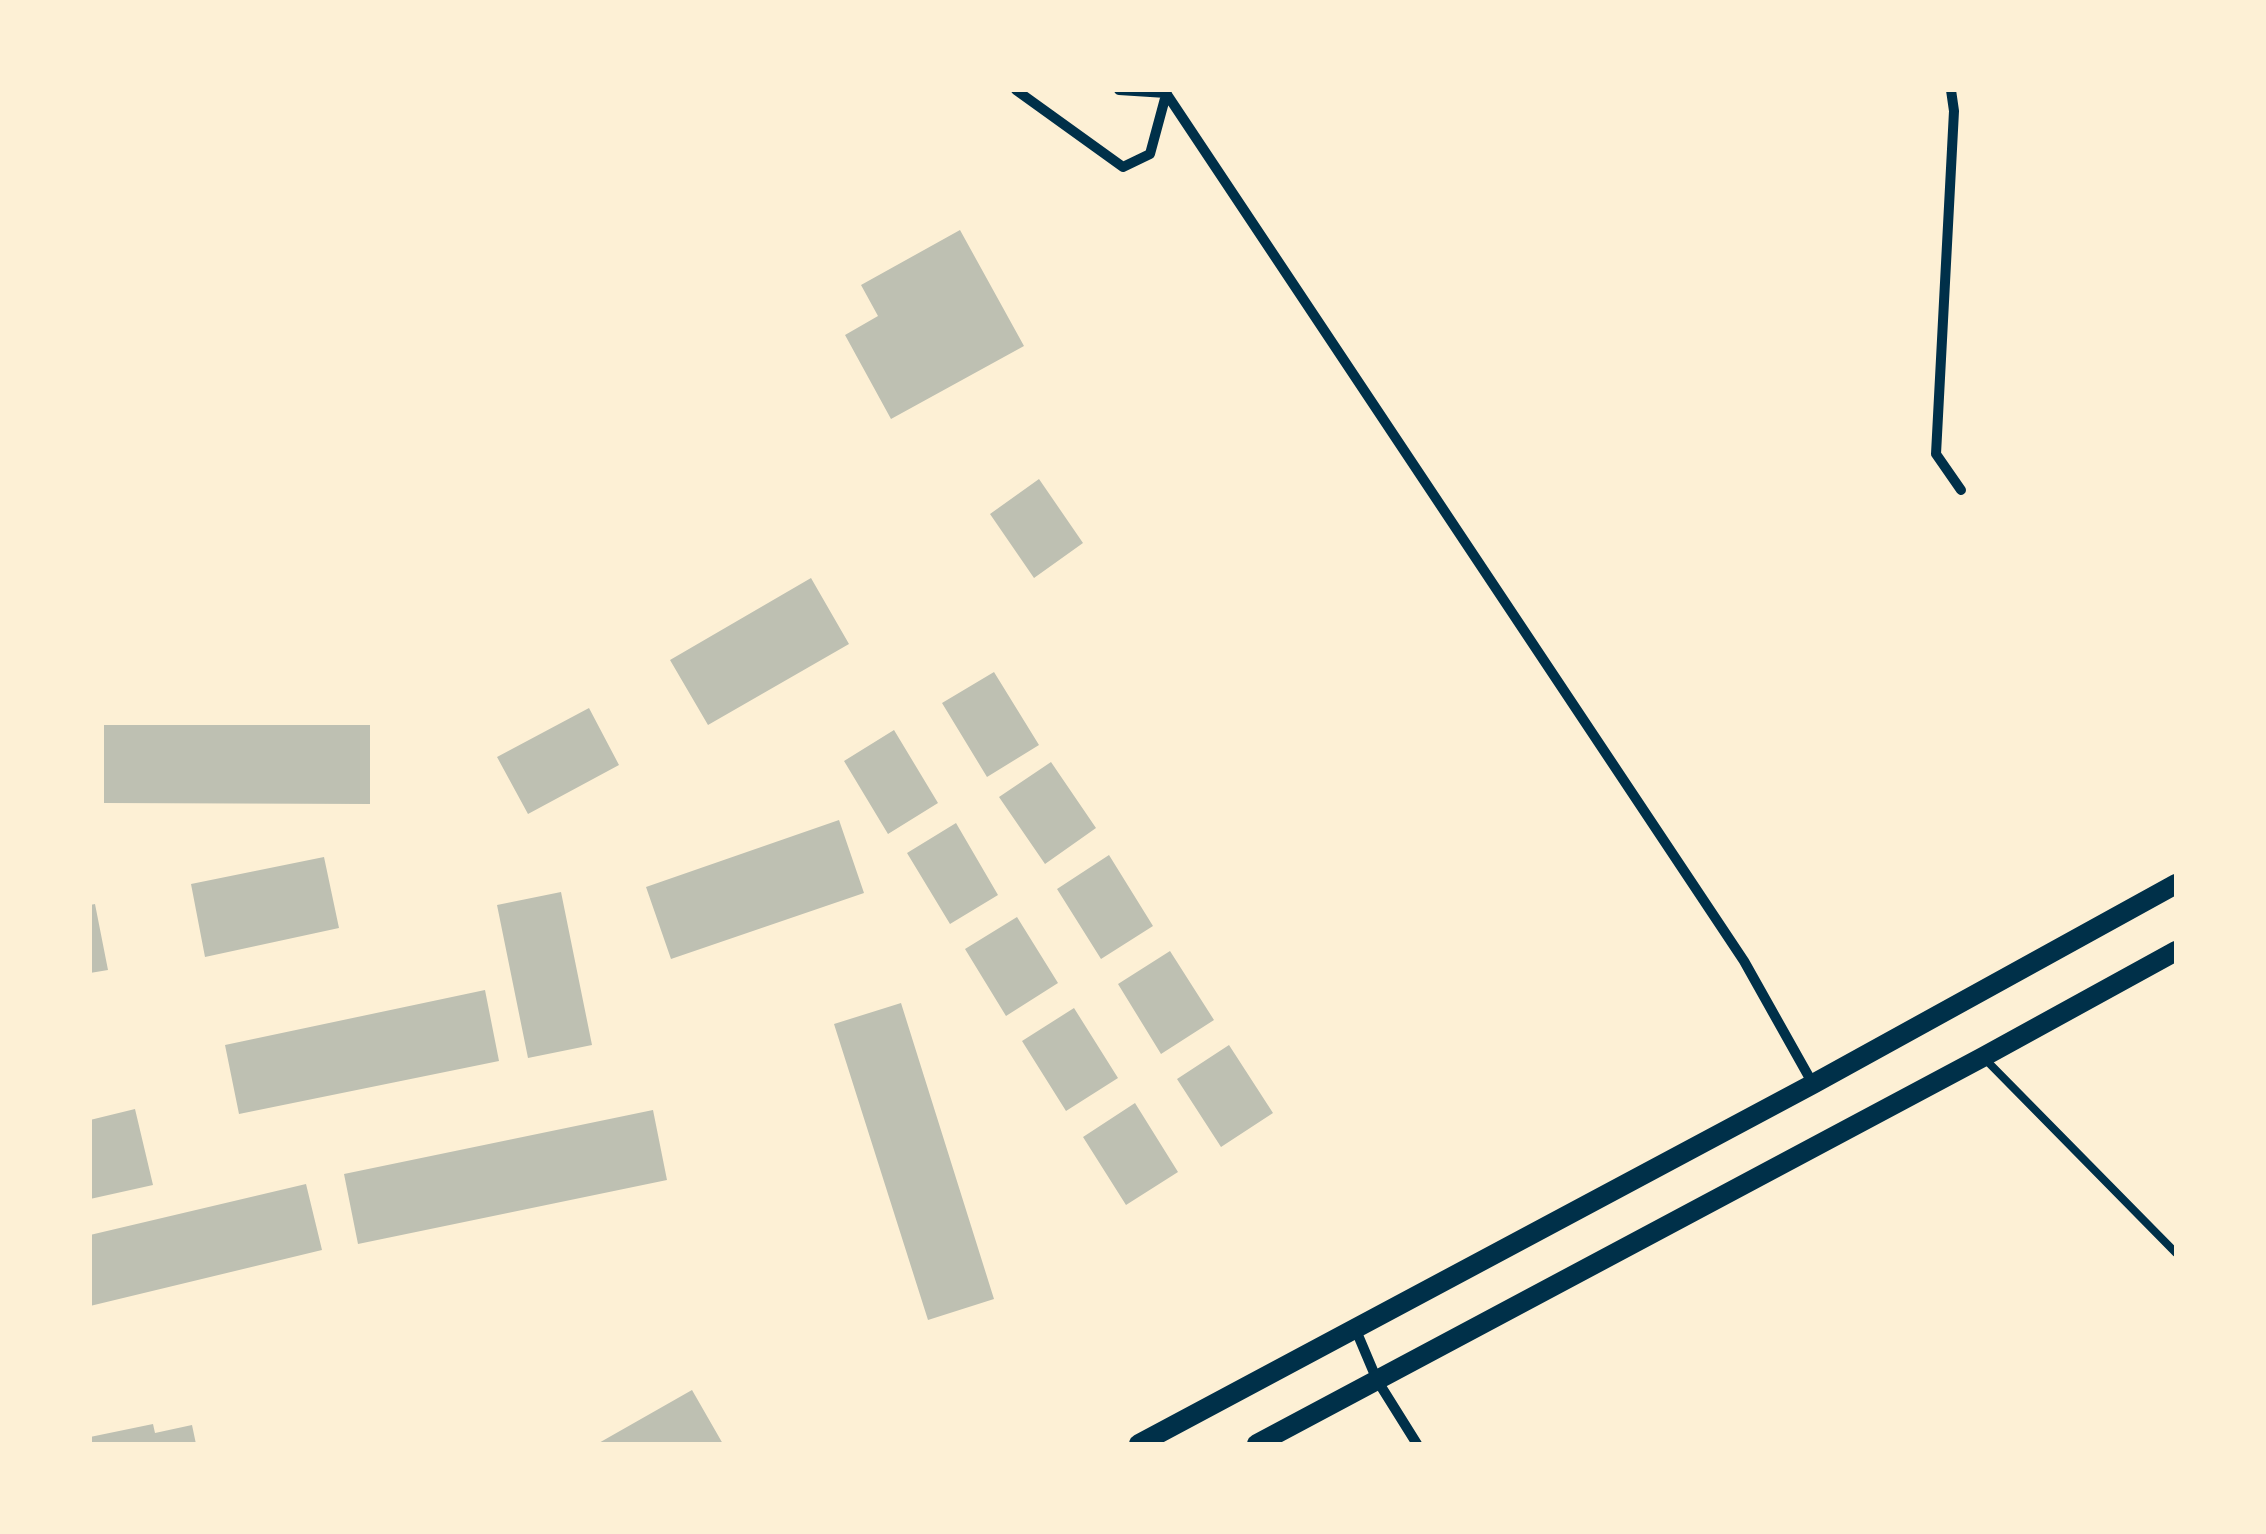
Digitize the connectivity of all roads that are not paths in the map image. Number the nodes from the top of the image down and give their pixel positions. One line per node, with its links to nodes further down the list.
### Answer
1 (1016, 90): 4 (street)
2 (1119, 90): 4 (street)
3 (1951, 90): 5 (street)
4 (1166, 91): 9 (street)
5 (1960, 490)
6 (2176, 884): 9 (main road)
7 (2176, 950): 8 (main road)
8 (1983, 1058): 10 (lane); 12 (main road)
9 (1813, 1084): 11 (main road)
10 (2176, 1253)
11 (1355, 1328): 12 (street); 13 (main road)
12 (1377, 1380): 14 (main road); 15 (street)
13 (1139, 1444)
14 (1257, 1444)
15 (1416, 1444)

